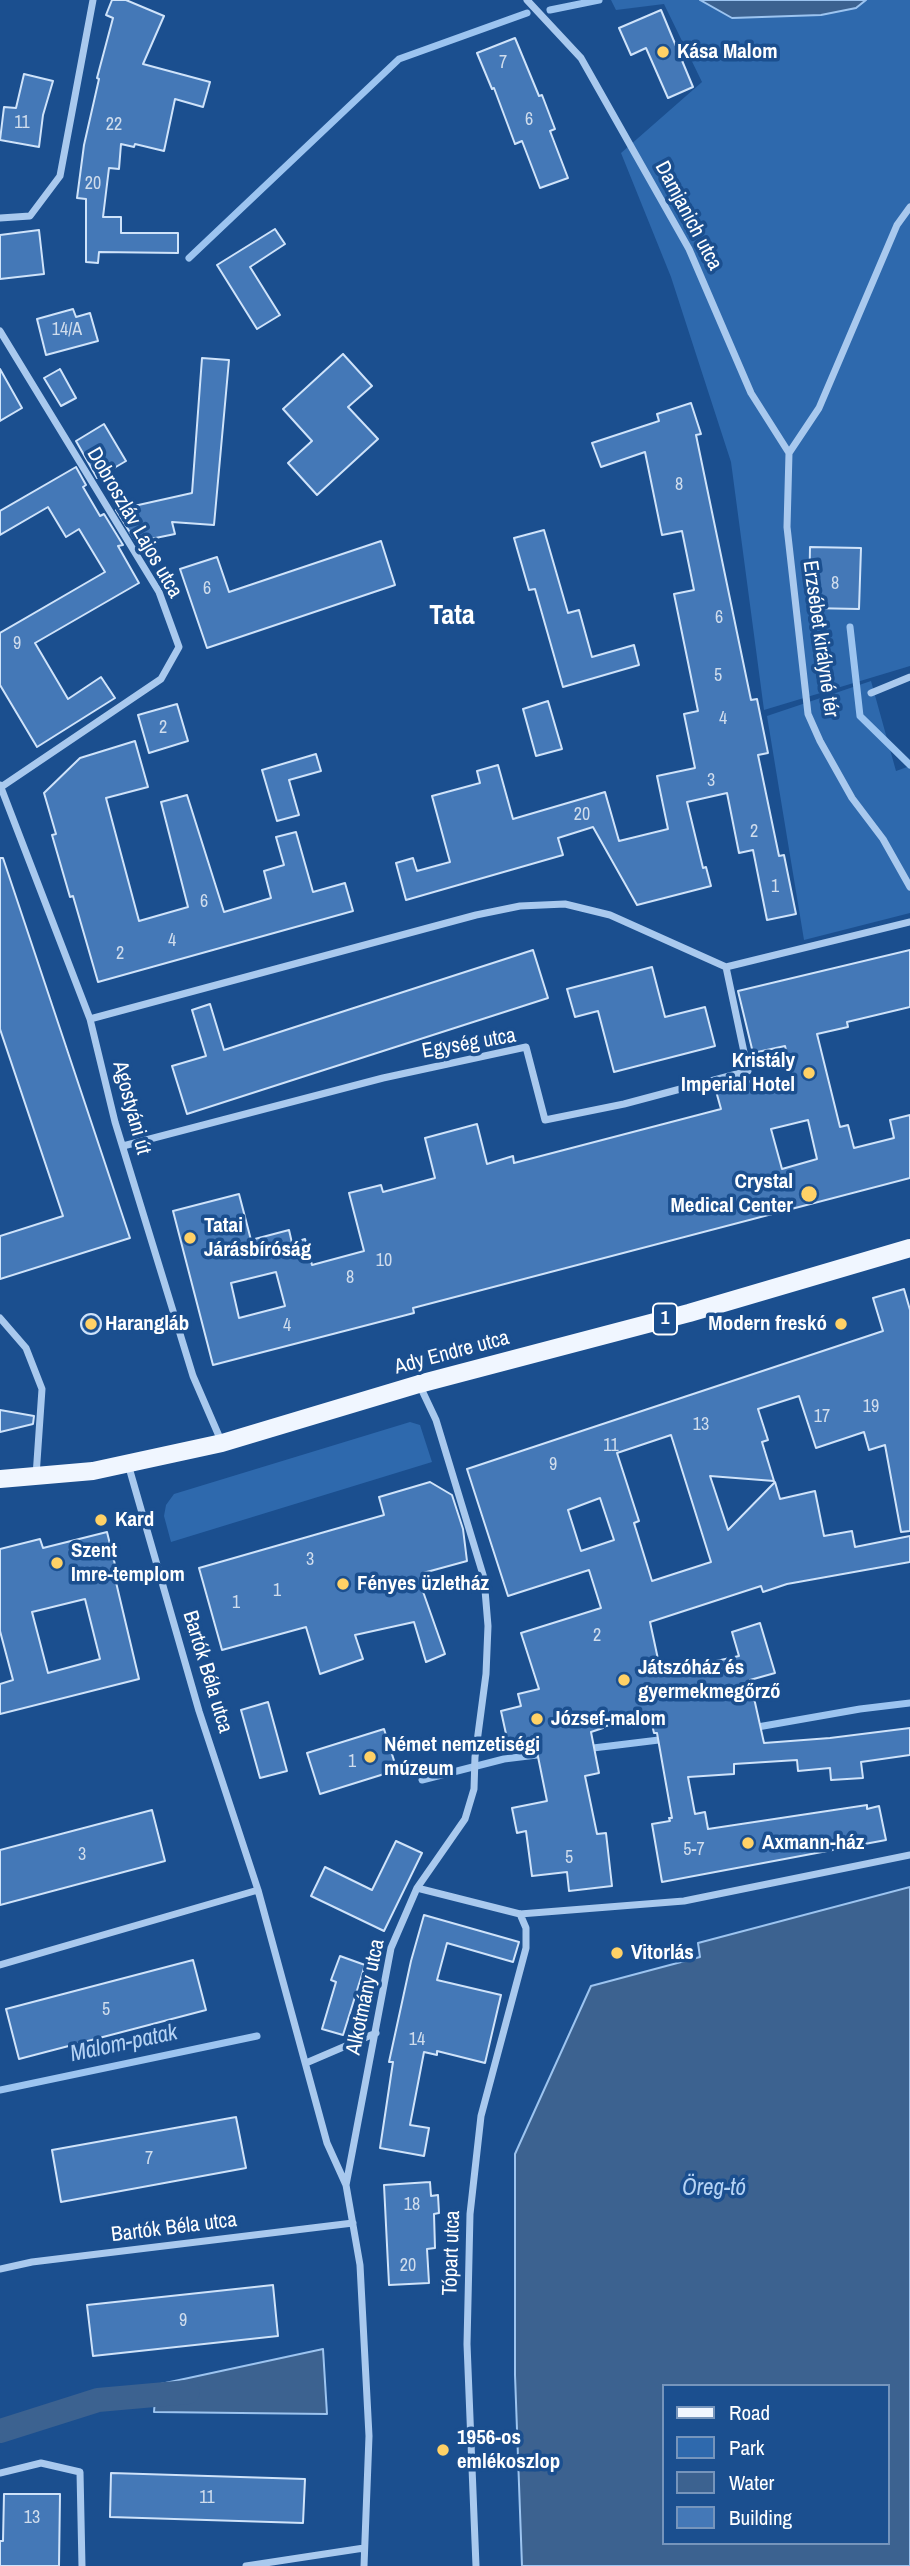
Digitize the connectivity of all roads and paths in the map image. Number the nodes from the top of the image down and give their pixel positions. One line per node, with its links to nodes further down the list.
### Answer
1 (93, 0): 4 (street)
2 (527, 0): 6 (street, Damjanich utca)
3 (910, 207): 6 (street)
4 (0, 218)
5 (0, 331): 9 (street, Dobroszláv Lajos utca)
6 (789, 453): 10 (street, Erzsébet királyné tér)
7 (910, 677): 8 (street)
8 (871, 692)
9 (1, 786): 13 (street, Agostyáni út)
10 (910, 887)
11 (910, 922): 12 (street)
12 (726, 967): 13 (street); 14 (street, Egység utca)
13 (90, 1019): 14 (street, Agostyáni út)
14 (123, 1146): 18 (street, Agostyáni út)
15 (910, 1248): 17 (main road, Ady Endre utca / 1)
16 (0, 1318): 20 (street)
17 (419, 1384): 18 (main road, Ady Endre utca / 1); 23 (street, Alkotmány utca)
18 (222, 1443): 19 (main road, Ady Endre utca / 1)
19 (127, 1463): 20 (main road, Ady Endre utca / 1); 24 (street, Bartók Béla utca)
20 (36, 1476): 21 (main road, Ady Endre utca / 1)
21 (0, 1479)
22 (910, 1855): 25 (street)
23 (417, 1888): 25 (street); 27 (street, Alkotmány utca)
24 (258, 1890): 26 (street); 28 (street, Bartók Béla utca)
25 (520, 1914): 37 (street, Tópart utca)
26 (0, 1965)
27 (376, 2034): 28 (street); 29 (street, Alkotmány utca)
28 (306, 2063): 29 (street, Bartók Béla utca)
29 (346, 2185): 30 (street, Bartók Béla utca)
30 (353, 2223): 31 (street, Bartók Béla utca); 33 (street, Bartók Béla utca)
31 (0, 2269)
32 (0, 2473): 34 (street)
33 (364, 2548): 35 (street); 36 (street, Bartók Béla utca)
34 (82, 2566)
35 (246, 2566)
36 (363, 2566)
37 (476, 2566)

